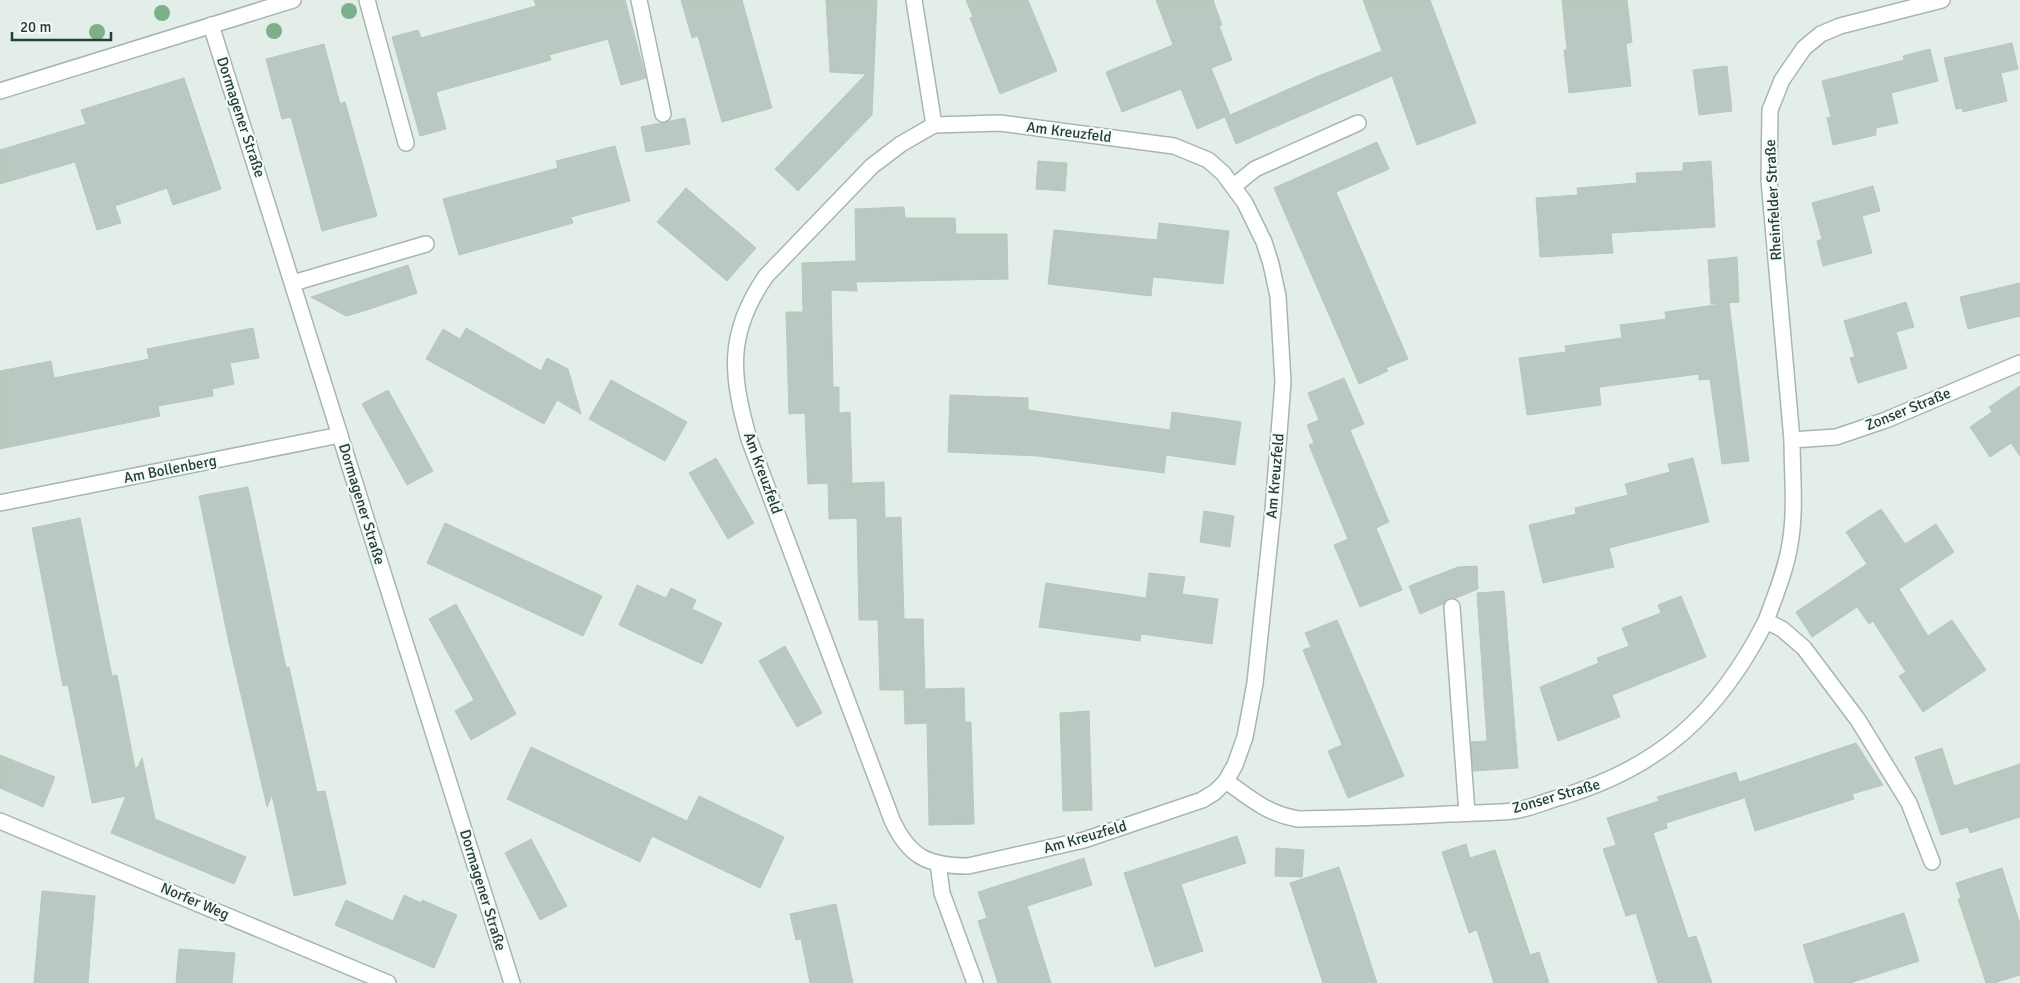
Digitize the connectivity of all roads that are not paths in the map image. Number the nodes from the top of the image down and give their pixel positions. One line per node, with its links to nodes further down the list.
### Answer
1 (293, 0): 6 (street)
2 (368, 0): 11 (street)
3 (639, 0): 8 (street)
4 (914, 0): 10 (street)
5 (1942, 0): 16 (street, Rheinfelder Straße)
6 (211, 24): 7 (street); 14 (street, Dormagener Straße)
7 (0, 91)
8 (663, 114)
9 (1358, 123): 12 (street)
10 (934, 126): 12 (street, Am Kreuzfeld); 26 (street, Am Kreuzfeld)
11 (406, 142)
12 (1234, 186): 22 (street, Am Kreuzfeld)
13 (426, 244): 14 (street)
14 (293, 283): 17 (street, Dormagener Straße)
15 (2020, 363): 18 (street, Zonser Straße)
16 (1786, 388): 18 (street, Zonser Straße)
17 (340, 435): 19 (street, Am Bollenberg); 28 (street, Dormagener Straße)
18 (1792, 440): 21 (street, Zonser Straße)
19 (0, 503)
20 (1452, 606): 23 (street)
21 (1766, 621): 23 (street, Zonser Straße); 25 (street)
22 (1226, 781): 23 (street, Zonser Straße); 26 (street, Am Kreuzfeld)
23 (1467, 813)
24 (0, 821): 27 (street, Norfer Weg)
25 (1932, 862)
26 (938, 863): 29 (street)
27 (388, 983)
28 (512, 983)
29 (975, 983)

